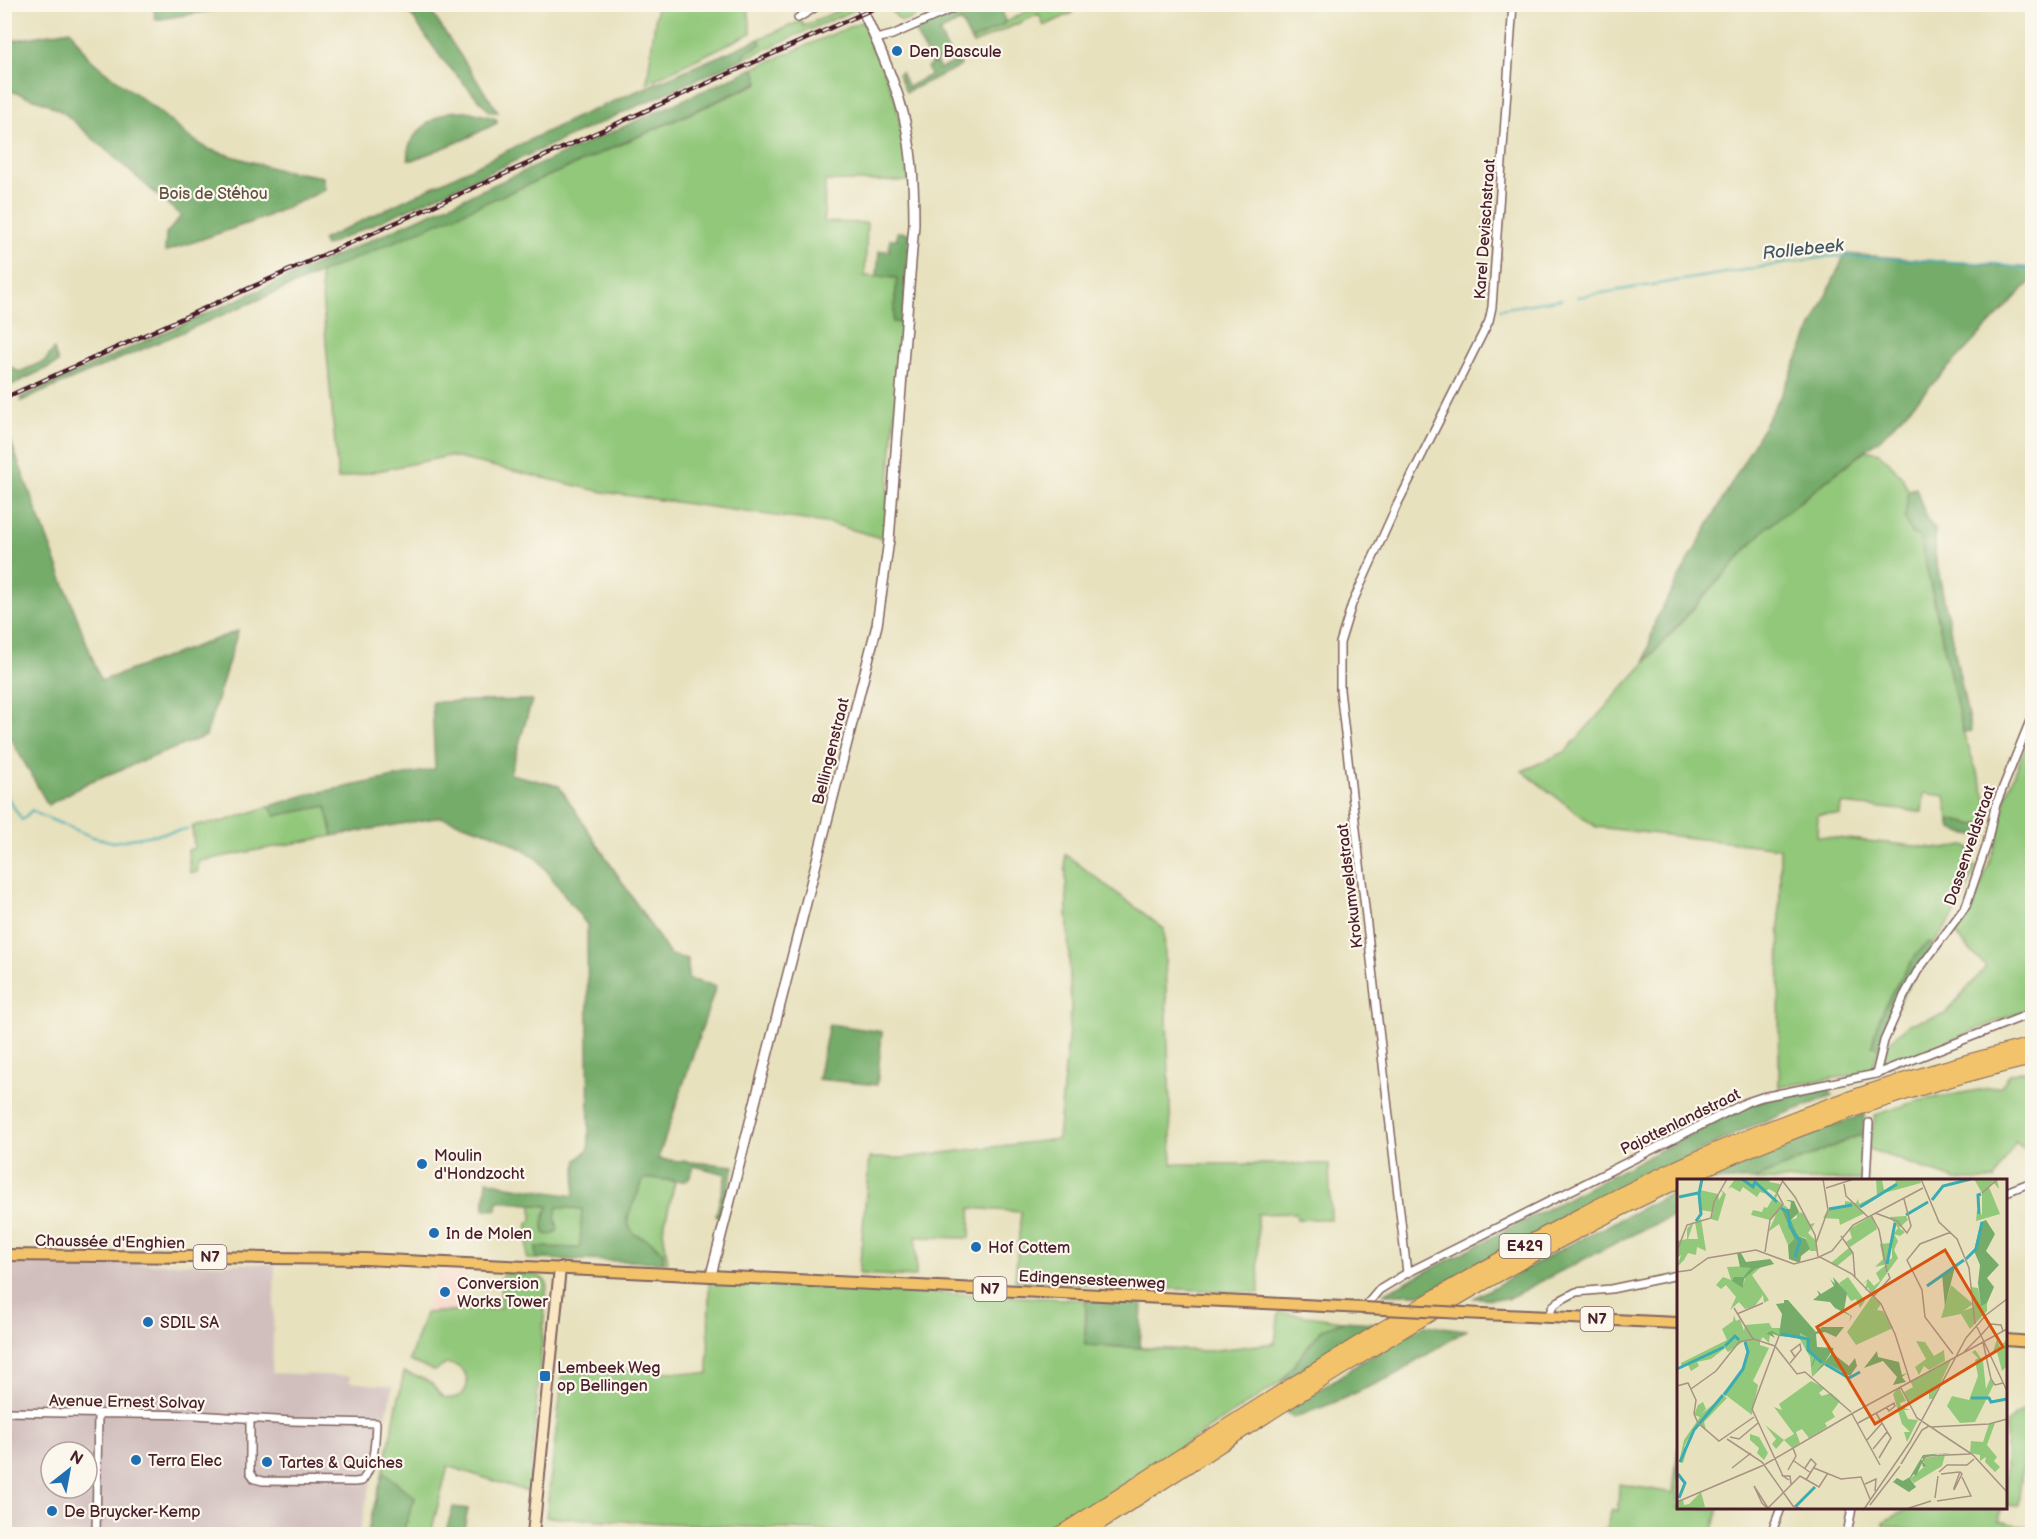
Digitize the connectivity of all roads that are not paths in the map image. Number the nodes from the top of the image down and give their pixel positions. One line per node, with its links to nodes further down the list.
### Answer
1 (821, 4): 5 (street)
2 (860, 4): 6 (street, Bellingenstraat)
3 (963, 4): 6 (street)
4 (1513, 4): 7 (street, Karel Devischstraat)
5 (798, 18)
6 (876, 39): 23 (street, Bellingenstraat)
7 (1397, 505): 22 (street, Krokumveldstraat)
8 (2032, 716): 12 (street, Dassenveldstraat)
9 (2032, 1013): 12 (street, Pajottenlandstraat)
10 (2032, 1046): 37 (highway, E429)
11 (2032, 1058): 14 (highway, E429)
12 (1876, 1074): 22 (street, Pajottenlandstraat)
13 (1869, 1123): 15 (street)
14 (1684, 1179)
15 (1866, 1179)
16 (1677, 1182): 38 (highway, E429)
17 (2032, 1182): 18 (street)
18 (2007, 1192)
19 (4, 1255): 20 (main road, Chaussée d'Enghien / N7)
20 (431, 1262): 21 (main road, Edingensesteenweg / N7)
21 (560, 1268): 23 (main road, Edingensesteenweg / N7); 36 (main road)
22 (1407, 1274): 25 (street, Pajottenlandstraat)
23 (711, 1275): 25 (main road, Edingensesteenweg / N7)
24 (1677, 1275): 26 (street)
25 (1364, 1308): 26 (main road, Edingensesteenweg / N7, bridge)
26 (1548, 1317): 27 (main road, Edingensesteenweg / N7)
27 (1677, 1323)
28 (2007, 1340): 29 (main road)
29 (2032, 1342)
30 (4, 1412): 31 (street, Avenue Ernest Solvay)
31 (98, 1414): 32 (street, Avenue Ernest Solvay); 35 (street)
32 (250, 1419): 32 (street, Avenue Ernest Solvay)
33 (1781, 1509): 39 (street)
34 (1852, 1509): 40 (street)
35 (96, 1534)
36 (533, 1534)
37 (1060, 1534)
38 (1082, 1534)
39 (1772, 1534)
40 (1847, 1534)

